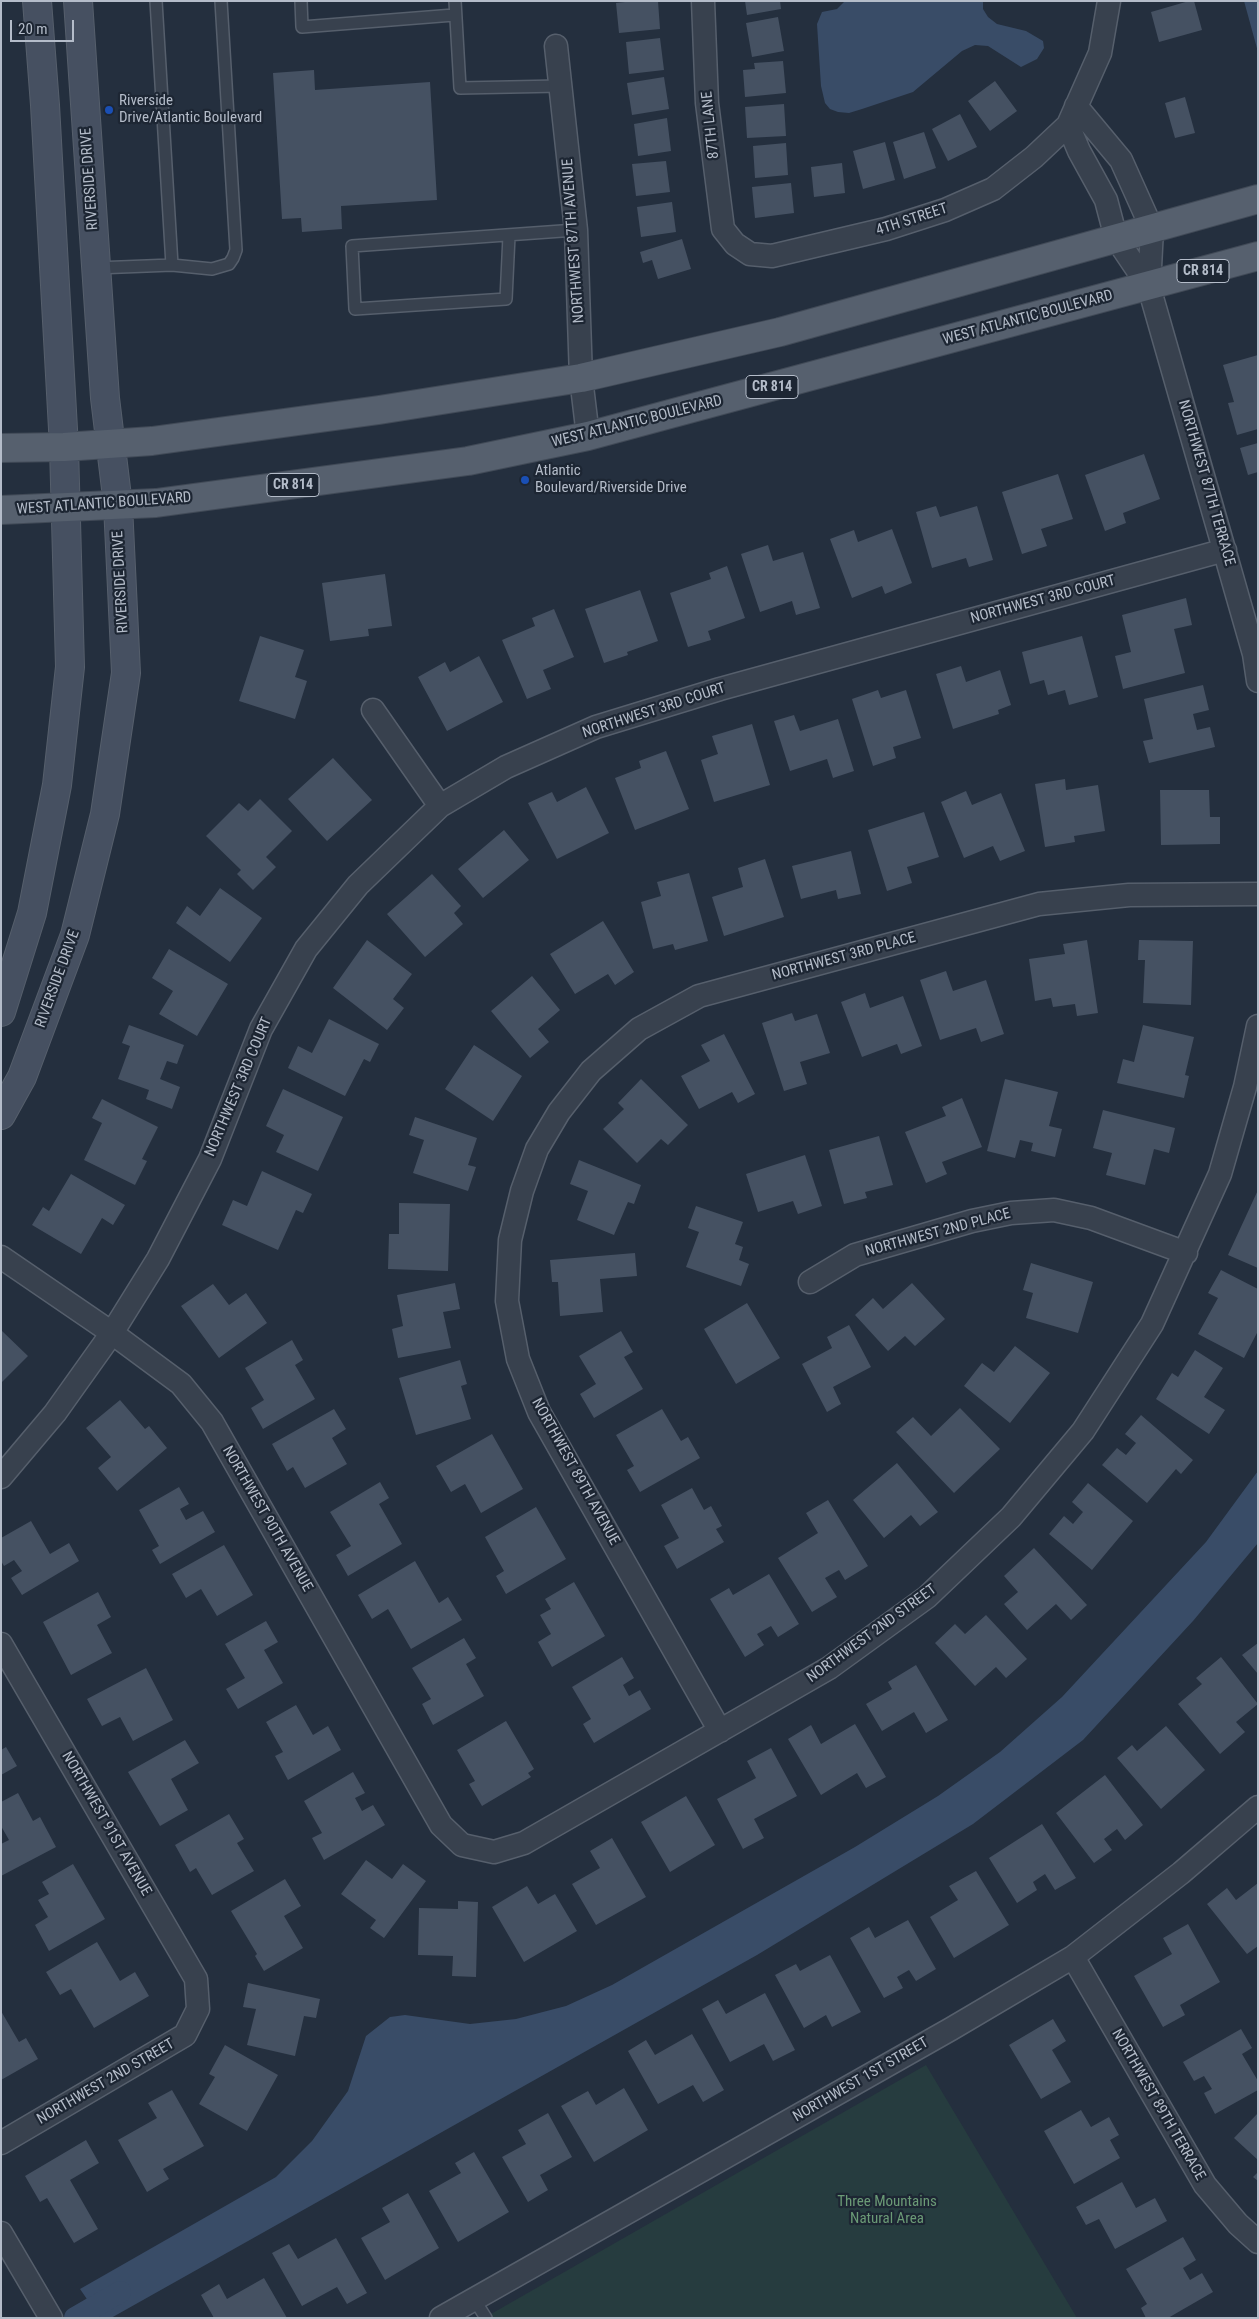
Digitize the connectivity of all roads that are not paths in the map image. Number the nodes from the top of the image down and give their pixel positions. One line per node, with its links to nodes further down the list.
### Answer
1 (37, 1): 26 (street)
2 (78, 1): 21 (street, RIVERSIDE DRIVE)
3 (156, 1): 20 (lane)
4 (221, 1): 20 (lane)
5 (301, 1): 9 (lane)
6 (455, 1): 9 (lane)
7 (703, 1): 18 (street, 87TH LANE)
8 (1109, 1): 12 (street)
9 (454, 15): 11 (lane)
10 (556, 46): 11 (street, NORTHWEST 87TH AVENUE)
11 (560, 86): 15 (street, NORTHWEST 87TH AVENUE)
12 (1072, 116): 14 (street, NORTHWEST 87TH TERRACE); 17 (street, NORTHWEST 87TH TERRACE); 18 (street, 4TH STREET)
13 (1258, 199): 14 (main road)
14 (1152, 229): 17 (main road); 22 (street, NORTHWEST 87TH TERRACE)
15 (576, 230): 16 (lane); 23 (street, NORTHWEST 87TH AVENUE)
16 (509, 236): 16 (lane)
17 (1116, 238): 22 (street, NORTHWEST 87TH TERRACE); 23 (main road)
18 (735, 244)
19 (1258, 256): 22 (main road, WEST ATLANTIC BOULEVARD / CR 814)
20 (172, 265): 21 (lane)
21 (96, 268): 25 (street, RIVERSIDE DRIVE)
22 (1149, 287): 24 (main road, WEST ATLANTIC BOULEVARD / CR 814); 31 (street, NORTHWEST 87TH TERRACE)
23 (582, 378): 24 (street, NORTHWEST 87TH AVENUE); 25 (main road)
24 (588, 436): 28 (main road, WEST ATLANTIC BOULEVARD / CR 814)
25 (111, 443): 26 (main road); 28 (street, RIVERSIDE DRIVE)
26 (64, 447): 27 (main road); 29 (street)
27 (1, 448)
28 (118, 505): 29 (main road, WEST ATLANTIC BOULEVARD / CR 814); 38 (street, RIVERSIDE DRIVE)
29 (66, 507): 30 (main road, WEST ATLANTIC BOULEVARD / CR 814); 36 (street)
30 (1, 510)
31 (1225, 550): 32 (street, NORTHWEST 87TH TERRACE); 34 (street, NORTHWEST 3RD COURT)
32 (1258, 681)
33 (373, 710): 34 (street)
34 (440, 806): 43 (street, NORTHWEST 3RD COURT)
35 (1258, 894): 39 (street, NORTHWEST 3RD PLACE)
36 (1, 1012)
37 (1258, 1026): 40 (street)
38 (1, 1115)
39 (522, 1191): 46 (street, NORTHWEST 89TH AVENUE)
40 (1186, 1253): 42 (street, NORTHWEST 2ND PLACE); 46 (street, NORTHWEST 2ND STREET)
41 (1, 1257): 43 (street, NORTHWEST 90TH AVENUE)
42 (810, 1282)
43 (112, 1333): 44 (street, NORTHWEST 3RD COURT); 48 (street, NORTHWEST 90TH AVENUE)
44 (1, 1477)
45 (1, 1644): 50 (street, NORTHWEST 91ST AVENUE)
46 (720, 1731): 48 (street, NORTHWEST 2ND STREET)
47 (1258, 1807): 49 (street, NORTHWEST 1ST STREET)
48 (462, 1845)
49 (1073, 1957): 53 (street, NORTHWEST 89TH TERRACE); 54 (street, NORTHWEST 1ST STREET)
50 (198, 2009): 51 (street, NORTHWEST 2ND STREET)
51 (1, 2143)
52 (1, 2233): 55 (street)
53 (1258, 2242)
54 (474, 2298): 56 (street, NORTHWEST 1ST STREET); 57 (lane)
55 (50, 2318)
56 (441, 2318)
57 (486, 2318)

